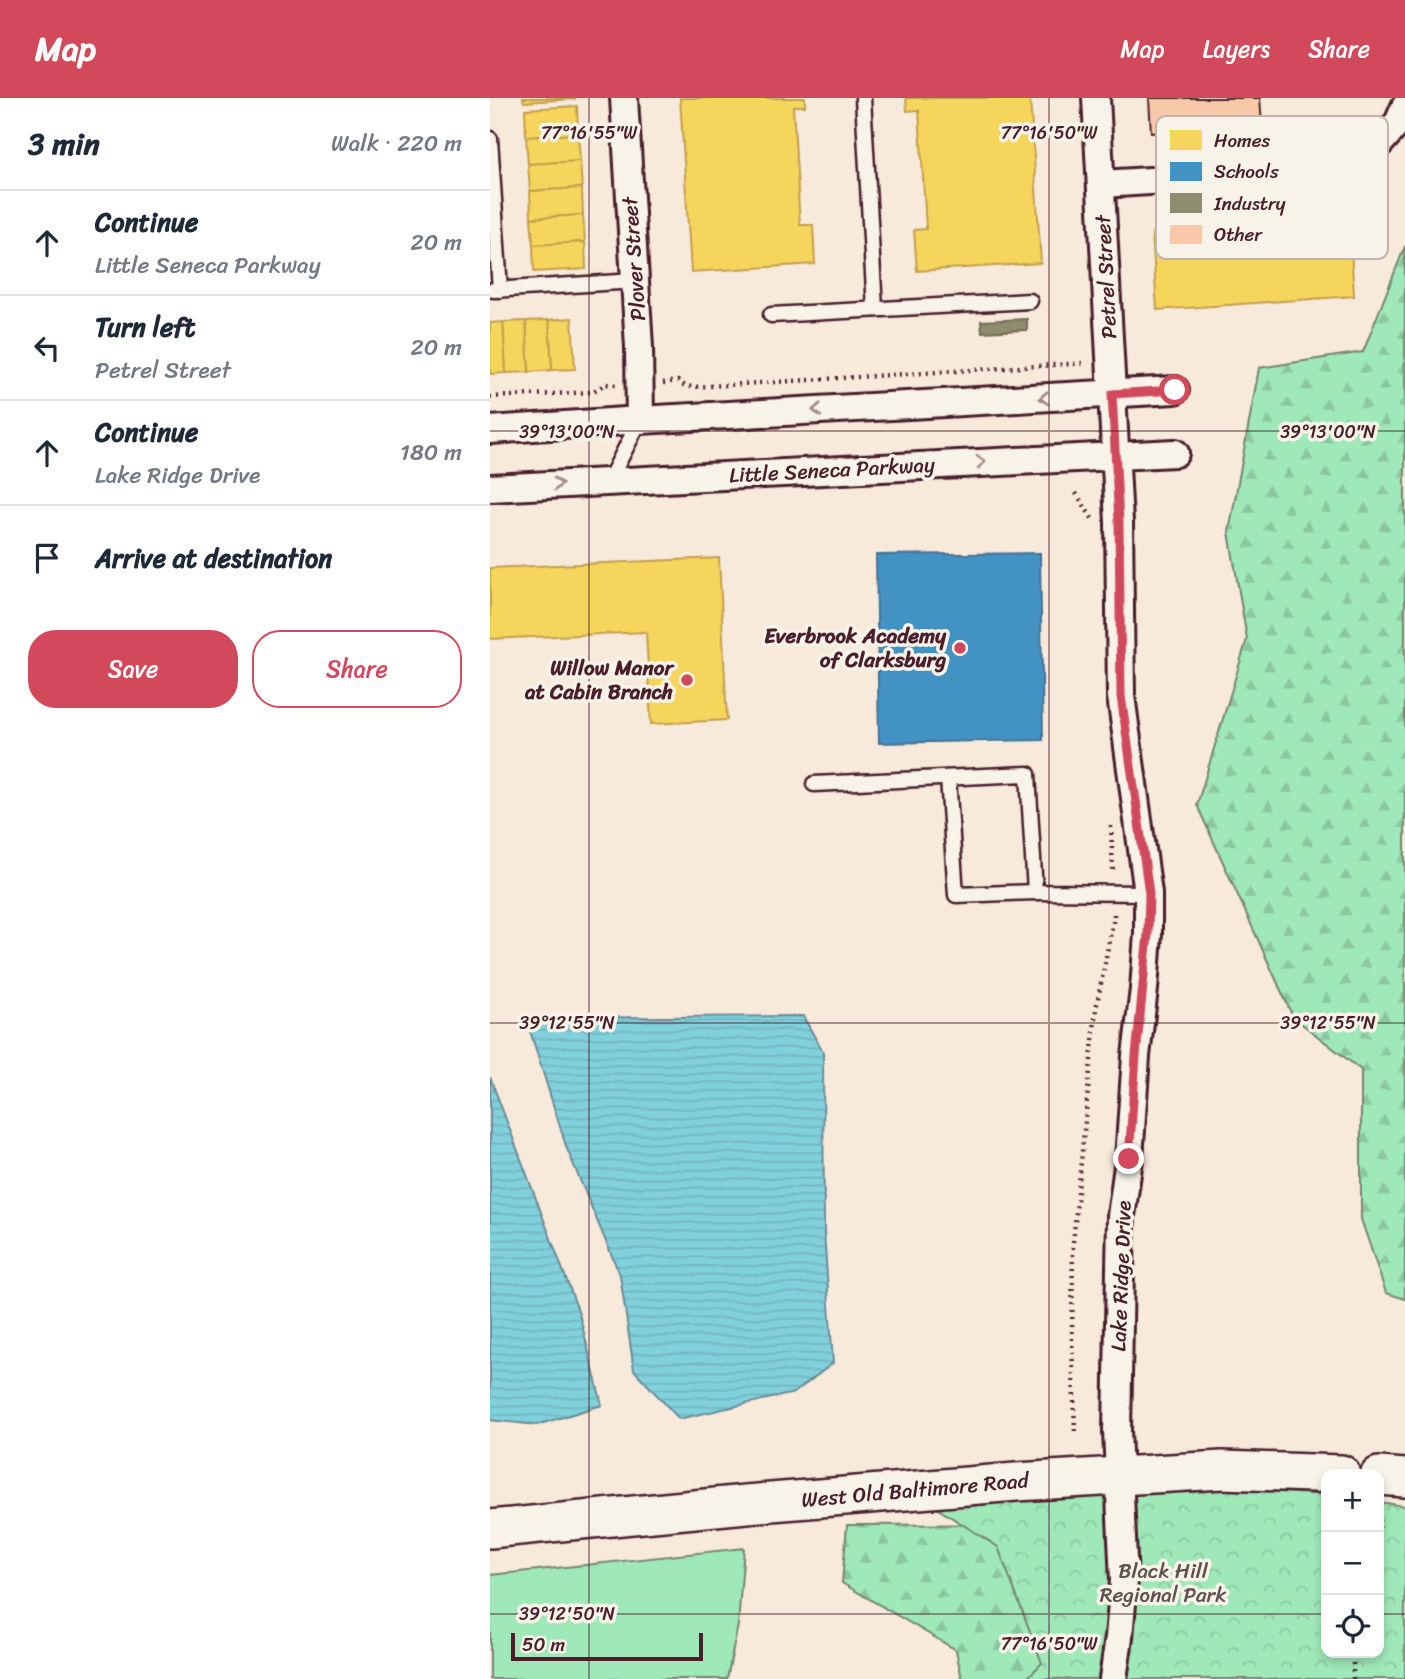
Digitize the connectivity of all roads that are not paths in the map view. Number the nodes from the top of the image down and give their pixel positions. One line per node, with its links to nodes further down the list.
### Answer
1 (624, 98): 9 (street, Plover Street)
2 (863, 98): 12 (lane)
3 (1096, 98): 8 (street, Petrel Street)
4 (1405, 107): 5 (street)
5 (1388, 134)
6 (490, 139): 10 (lane)
7 (1156, 181): 8 (street)
8 (1101, 184): 15 (street, Petrel Street)
9 (635, 281): 10 (lane); 16 (street, Plover Street)
10 (495, 290)
11 (1030, 301): 12 (lane)
12 (875, 309): 13 (lane)
13 (771, 315)
14 (1175, 390): 15 (street)
15 (1112, 394): 16 (street, one-way to 16); 19 (street, Petrel Street)
16 (640, 420): 17 (street); 20 (lane)
17 (490, 430)
18 (1175, 453): 19 (street, Little Seneca Parkway)
19 (1115, 456): 20 (street, Little Seneca Parkway, one-way to 19); 25 (street, Lake Ridge Drive)
20 (609, 481): 21 (street, Little Seneca Parkway, one-way to 20)
21 (490, 488)
22 (948, 778): 23 (lane); 24 (lane); 24 (lane)
23 (814, 784)
24 (1035, 892): 25 (lane)
25 (1149, 893): 27 (street, Lake Ridge Drive)
26 (1321, 1473): 27 (street, West Old Baltimore Road)
27 (1119, 1476): 30 (street, West Old Baltimore Road); 31 (street, Lake Ridge Drive)
28 (1384, 1477): 29 (street)
29 (1405, 1479)
30 (490, 1529)
31 (1113, 1679)

